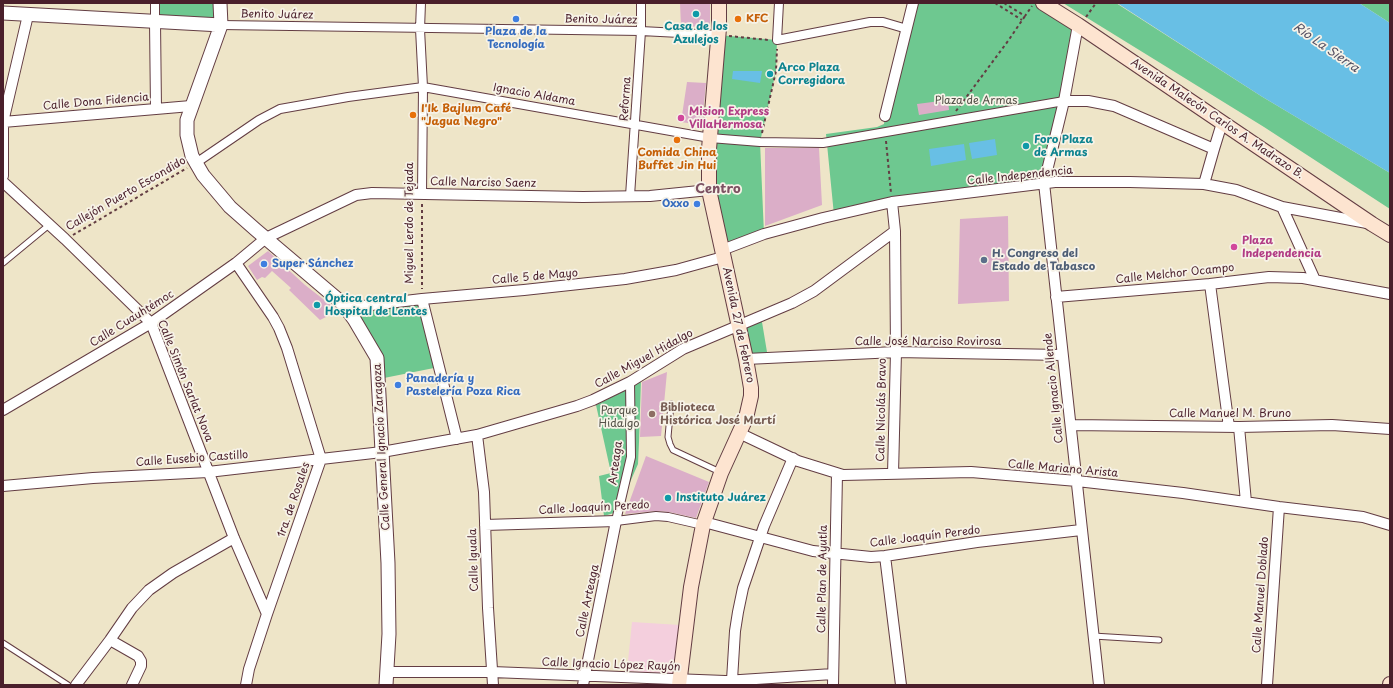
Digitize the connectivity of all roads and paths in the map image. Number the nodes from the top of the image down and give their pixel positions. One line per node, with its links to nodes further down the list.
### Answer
1 (155, 3): 18 (street)
2 (220, 3): 19 (street, Calle General Ignacio Zaragoza)
3 (421, 3): 20 (street, Miguel Lerdo de Tejada)
4 (641, 3): 22 (street, Reforma)
5 (719, 3): 23 (main road, Avenida 27 de Febrero)
6 (779, 3): 24 (street)
7 (913, 3): 21 (street)
8 (995, 3): 16 (path)
9 (1004, 3): 15 (path)
10 (1034, 3): 15 (path)
11 (1043, 3): 17 (main road, Avenida Malecón Carlos A. Madrazo B.)
12 (1096, 3): 17 (path)
13 (3, 13): 14 (street)
14 (28, 15): 18 (street); 31 (street)
15 (1025, 16): 16 (path)
16 (1022, 20): 30 (path)
17 (1082, 21): 26 (street, Calle Ignacio Allende); 32 (main road, Avenida Malecón Carlos A. Madrazo B.)
18 (155, 22): 19 (street); 28 (street)
19 (221, 25): 20 (street, Benito Juárez); 27 (street, Calle General Ignacio Zaragoza)
20 (420, 28): 22 (street, Benito Juárez); 25 (street, Miguel Lerdo de Tejada)
21 (907, 29): 24 (street); 29 (street)
22 (641, 31): 23 (street, Benito Juárez); 33 (street, Reforma)
23 (718, 35): 24 (path); 35 (main road, Avenida 27 de Febrero)
24 (777, 40): 36 (path)
25 (423, 87): 33 (street, Ignacio Aldama); 38 (street, Ignacio Aldama); 44 (street, Miguel Lerdo de Tejada)
26 (1064, 100): 30 (street, Ignacio Aldama); 37 (street); 41 (street, Calle Ignacio Allende)
27 (191, 106): 28 (street, Calle Dona Fidencia); 38 (street, Calle General Ignacio Zaragoza)
28 (156, 109): 31 (street, Calle Dona Fidencia)
29 (885, 116)
30 (949, 120): 34 (street, Ignacio Aldama)
31 (3, 122): 39 (street)
32 (1222, 123): 37 (street); 48 (main road, Avenida Malecón Carlos A. Madrazo B.)
33 (635, 124): 35 (street, Ignacio Aldama); 45 (street, Reforma)
34 (885, 131): 36 (street, Ignacio Aldama); 46 (path)
35 (710, 138): 36 (street, Ignacio Aldama); 43 (main road, Avenida 27 de Febrero)
36 (760, 142)
37 (1214, 149): 42 (street)
38 (196, 163): 52 (street, Calle General Ignacio Zaragoza); 53 (path, Callejón Puerto Escondido)
39 (3, 176)
40 (3, 182): 49 (street, Calle Simón Sarlat Nova)
41 (1044, 183): 42 (street, Calle Independencia); 46 (street, Calle Independencia); 60 (street, Calle Ignacio Allende)
42 (1204, 184): 47 (street, Calle Independencia)
43 (709, 190): 45 (street, Calle Narciso Saenz); 54 (main road, Avenida 27 de Febrero)
44 (422, 194): 45 (street, Calle Narciso Saenz); 52 (street, Calle Narciso Saenz); 61 (path, Miguel Lerdo de Tejada)
45 (630, 196)
46 (892, 202): 50 (street, Calle Nicolás Bravo); 54 (street, Calle Independencia)
47 (1282, 207): 48 (street, Calle Independencia); 57 (street)
48 (1372, 224): 51 (main road, Avenida Malecón Carlos A. Madrazo B.)
49 (49, 225): 53 (street, Calle Simón Sarlat Nova); 55 (lane)
50 (895, 231): 65 (street, Calle Miguel Hidalgo); 67 (street, Calle Nicolás Bravo)
51 (1390, 235)
52 (266, 238): 56 (street, Calle Cuauhtémoc); 62 (street, Calle General Ignacio Zaragoza)
53 (65, 239): 64 (street, Calle Simón Sarlat Nova)
54 (723, 254): 61 (street, Calle 5 de Mayo); 65 (main road, Avenida 27 de Febrero)
55 (3, 263)
56 (236, 263): 64 (street, Calle Cuauhtémoc); 81 (street, 1ra. de Rosales)
57 (1315, 280): 58 (street, Calle Melchor Ocampo); 59 (street, Calle Melchor Ocampo)
58 (1210, 284): 60 (street, Calle Melchor Ocampo); 74 (street)
59 (1390, 294)
60 (1056, 297): 68 (street, Calle Ignacio Allende)
61 (422, 299): 62 (street, Calle 5 de Mayo); 78 (street, Miguel Lerdo de Tejada)
62 (346, 308): 63 (street, Calle General Ignacio Zaragoza)
63 (354, 319): 66 (lane); 79 (street, Calle General Ignacio Zaragoza)
64 (151, 323): 72 (street, Calle Cuauhtémoc); 82 (street, Calle Simón Sarlat Nova)
65 (738, 325): 69 (main road, Avenida 27 de Febrero); 70 (street, Calle Miguel Hidalgo)
66 (359, 341)
67 (896, 352): 68 (street, Calle José Narciso Rovirosa); 69 (street, Calle José Narciso Rovirosa); 85 (street, Calle Nicolás Bravo)
68 (1062, 355): 73 (street, Calle Ignacio Allende)
69 (746, 359): 76 (main road, Avenida 27 de Febrero)
70 (630, 382): 77 (street, Calle Miguel Hidalgo); 90 (street, Arteaga)
71 (671, 404): 83 (lane)
72 (3, 410)
73 (1071, 426): 74 (street, Calle Manuel M. Bruno); 86 (street, Calle Ignacio Allende)
74 (1234, 427): 75 (street, Calle Manuel M. Bruno); 88 (street)
75 (1390, 429)
76 (738, 433): 80 (street, Calle Mariano Arista); 83 (main road, Avenida 27 de Febrero)
77 (477, 435): 78 (street, Calle Miguel Hidalgo); 93 (street, Calle Iguala)
78 (457, 439): 79 (street, Calle Miguel Hidalgo)
79 (382, 452): 81 (street, Calle Eusebio Castillo); 104 (street, Calle General Ignacio Zaragoza)
80 (793, 458): 84 (street, Calle Mariano Arista); 96 (street)
81 (321, 459): 82 (street, Calle Eusebio Castillo); 99 (street, 1ra. de Rosales)
82 (208, 472): 87 (street, Calle Eusebio Castillo); 95 (street, Calle Simón Sarlat Nova)
83 (721, 473): 91 (main road, Avenida 27 de Febrero)
84 (837, 474): 85 (street, Calle Mariano Arista); 97 (street, Calle Plan de Ayutla)
85 (893, 474): 86 (street, Calle Mariano Arista)
86 (1076, 481): 88 (street, Calle Mariano Arista); 94 (street, Calle Ignacio Allende)
87 (3, 486)
88 (1246, 502): 89 (street, Calle Mariano Arista)
89 (1279, 507): 92 (street, Calle Mariano Arista); 119 (street, Calle Manuel Doblado)
90 (616, 521): 91 (street, Calle Joaquín Peredo); 93 (street, Calle Joaquín Peredo); 107 (street, Calle Arteaga)
91 (703, 523): 96 (street, Calle Joaquín Peredo); 109 (main road, Avenida 27 de Febrero)
92 (1390, 524)
93 (485, 525): 105 (street, Calle Iguala)
94 (1081, 530): 98 (street, Calle Joaquín Peredo); 100 (street, Calle Ignacio Allende)
95 (234, 538): 99 (street, Calle Simón Sarlat Nova); 101 (street)
96 (760, 538): 97 (street, Calle Joaquín Peredo); 108 (street)
97 (835, 554): 98 (street, Calle Joaquín Peredo); 106 (street, Calle Plan de Ayutla)
98 (885, 556): 117 (street)
99 (267, 614): 113 (street, 1ra. de Rosales)
100 (1093, 636): 102 (lane); 118 (street, Calle Ignacio Allende)
101 (110, 640): 111 (street); 112 (street)
102 (1159, 640)
103 (3, 643): 110 (lane)
104 (388, 672): 105 (street, Calle Ignacio López Rayón); 114 (street, Calle General Ignacio Zaragoza)
105 (492, 672): 107 (street, Calle Ignacio López Rayón); 115 (street, Calle Iguala)
106 (833, 674): 108 (street, Calle Ignacio López Rayón); 116 (street, Calle Plan de Ayutla)
107 (584, 680): 109 (street, Calle Ignacio López Rayón)
108 (732, 680): 109 (street, Calle Ignacio López Rayón)
109 (679, 682)
110 (68, 685)
111 (76, 685)
112 (132, 685)
113 (246, 685)
114 (386, 685)
115 (493, 685)
116 (833, 685)
117 (901, 685)
118 (1099, 685)
119 (1267, 685)

